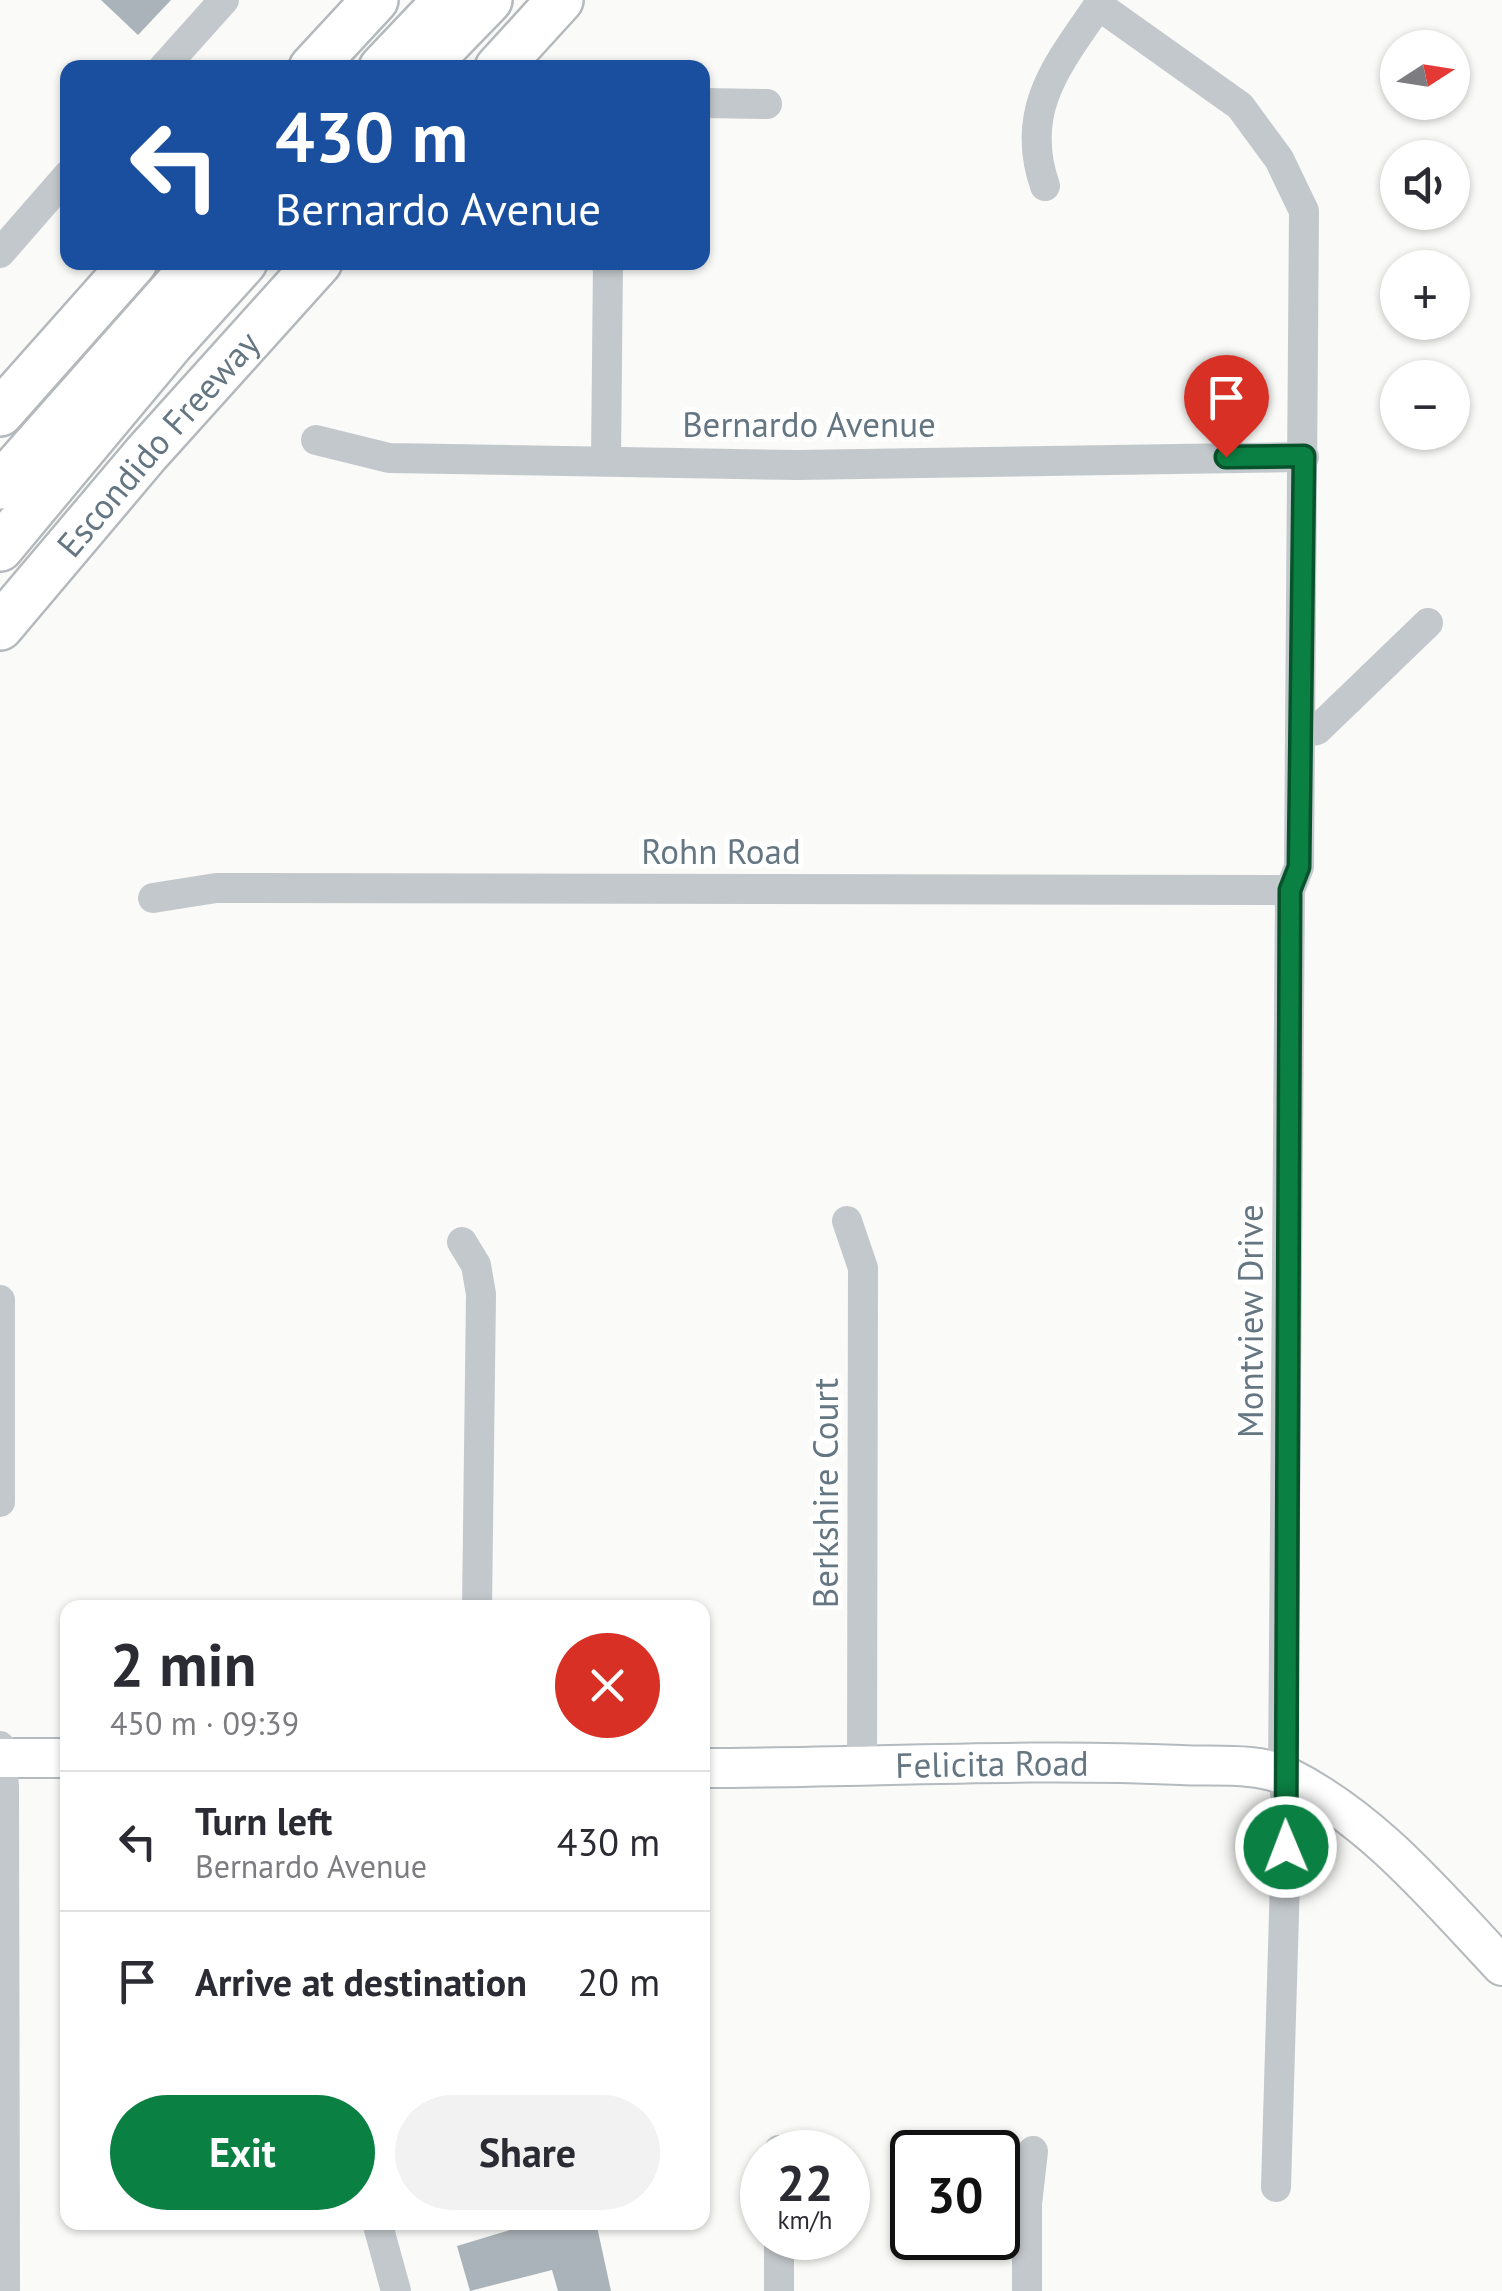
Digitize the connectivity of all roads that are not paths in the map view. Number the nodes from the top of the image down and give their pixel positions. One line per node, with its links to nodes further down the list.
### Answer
1 (224, 0): 7 (street)
2 (375, 0): 8 (highway)
3 (446, 0): 9 (highway)
4 (489, 0): 10 (highway)
5 (560, 0): 11 (highway)
6 (1100, 3): 15 (street); 24 (street, Montview Drive)
7 (171, 60)
8 (319, 60)
9 (390, 60)
10 (431, 60)
11 (505, 60)
12 (710, 103): 13 (street)
13 (767, 104)
14 (60, 184): 16 (street)
15 (1045, 186)
16 (0, 253)
17 (127, 270): 22 (highway)
18 (191, 270): 26 (highway)
19 (237, 270): 27 (highway)
20 (312, 270): 29 (highway, Escondido Freeway)
21 (608, 270): 25 (street)
22 (7, 402)
23 (316, 440): 25 (street, Bernardo Avenue)
24 (1304, 456): 25 (street, Bernardo Avenue); 30 (street, Montview Drive)
25 (606, 460)
26 (0, 486)
27 (0, 548)
28 (1428, 623): 30 (street)
29 (0, 627)
30 (1301, 733): 31 (street, Montview Drive)
31 (1290, 890): 32 (street, Rohn Road); 43 (street, Montview Drive)
32 (153, 898)
33 (847, 1220): 42 (street, Berkshire Court)
34 (462, 1242): 37 (street)
35 (1, 1310): 36 (street)
36 (0, 1502)
37 (477, 1600)
38 (0, 1746): 39 (street)
39 (1, 1758): 40 (main road); 45 (street)
40 (60, 1758)
41 (710, 1768): 42 (main road, Felicita Road)
42 (862, 1768): 43 (main road, Felicita Road)
43 (1283, 1774): 44 (main road); 47 (street, Montview Drive)
44 (1502, 1966)
45 (2, 2081): 50 (street)
46 (1033, 2151): 53 (street)
47 (1276, 2187)
48 (378, 2230): 51 (street)
49 (779, 2260): 52 (street)
50 (4, 2291)
51 (396, 2291)
52 (778, 2291)
53 (1027, 2291)

